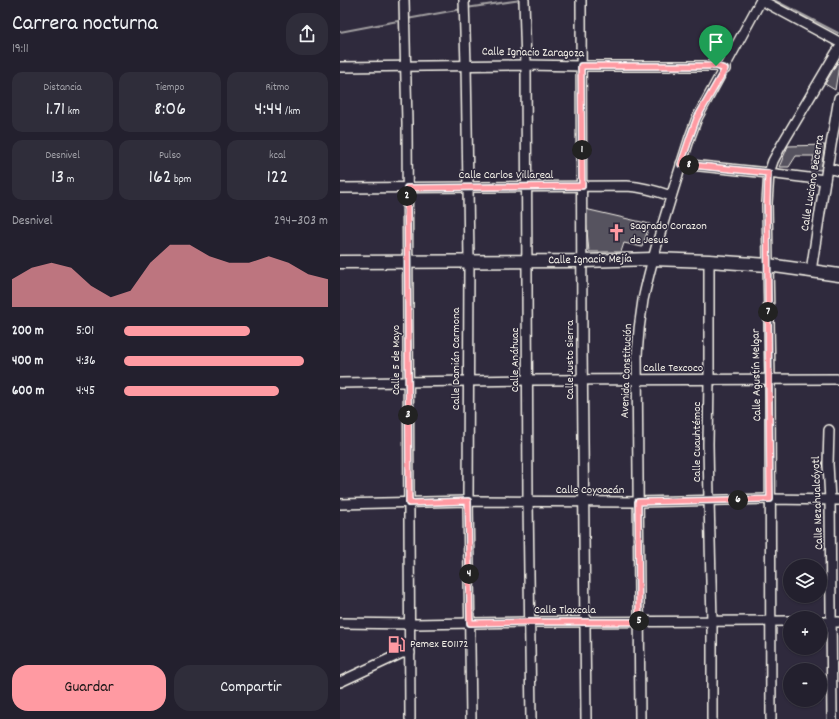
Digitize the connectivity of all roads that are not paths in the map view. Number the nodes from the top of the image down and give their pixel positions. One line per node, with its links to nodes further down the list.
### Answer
1 (404, 0): 10 (street, Calle 5 de Mayo)
2 (581, 0): 11 (street, Calle Justo Sierra)
3 (761, 0): 6 (street); 13 (street, Avenida Constitución)
4 (524, 3): 9 (street, Calle Anáhuac)
5 (464, 6): 8 (street, Calle Damián Carmona)
6 (839, 42)
7 (839, 49): 18 (street, Calle Agustín Melgar)
8 (466, 65): 9 (street, Calle Ignacio Zaragoza); 10 (street, Calle Ignacio Zaragoza); 21 (street, Calle Damián Carmona)
9 (526, 65): 11 (street, Calle Ignacio Zaragoza); 22 (street, Calle Anáhuac)
10 (406, 66): 12 (street, Calle Ignacio Zaragoza); 24 (street, Calle 5 de Mayo)
11 (581, 66): 13 (street, Calle Ignacio Zaragoza); 20 (street, Calle Justo Sierra)
12 (340, 67)
13 (725, 69): 15 (street, Avenida Constitución)
14 (839, 98): 16 (street, Calle Luciano Becerra)
15 (681, 164): 18 (street); 25 (street, Avenida Constitución)
16 (827, 168): 17 (street); 19 (street, Calle Luciano Becerra)
17 (839, 171)
18 (768, 173): 19 (street); 33 (street, Calle Agustín Melgar)
19 (825, 180): 34 (street, Calle Luciano Becerra)
20 (582, 186): 22 (street, Calle Carlos Villareal); 25 (street, Calle Carlos Villareal); 28 (street, Calle Justo Sierra)
21 (468, 187): 22 (street, Calle Carlos Villareal); 24 (street, Calle Carlos Villareal); 32 (street, Calle Damián Carmona)
22 (526, 187): 27 (street, Calle Anáhuac)
23 (340, 188): 24 (street, Calle Carlos Villareal)
24 (407, 188): 31 (street, Calle 5 de Mayo)
25 (672, 196): 26 (street, Avenida Constitución)
26 (653, 259): 28 (main road, Calle Ignacio Mejía); 29 (main road, Calle Ignacio Mejía); 39 (street, Avenida Constitución)
27 (527, 261): 28 (main road, Calle Ignacio Mejía); 32 (main road, Calle Ignacio Mejía); 37 (street, Calle Anáhuac)
28 (582, 261): 38 (street, Calle Justo Sierra)
29 (709, 261): 33 (main road, Calle Ignacio Mejía); 40 (street, Calle Cuauhtémoc)
30 (340, 262): 31 (main road, Calle Ignacio Mejía)
31 (408, 262): 32 (main road, Calle Ignacio Mejía); 43 (street, Calle 5 de Mayo)
32 (469, 262): 42 (street, Calle Damián Carmona)
33 (768, 265): 34 (main road, Calle Ignacio Mejía); 36 (street, Calle Agustín Melgar)
34 (811, 271): 35 (main road, Calle Ignacio Mejía)
35 (839, 275)
36 (770, 379): 40 (street, Calle Texcoco); 41 (street, Calle Texcoco); 46 (street, Calle Agustín Melgar)
37 (527, 380): 38 (street, Calle Texcoco); 42 (street, Calle Texcoco); 50 (street, Calle Anáhuac)
38 (582, 380): 39 (street, Calle Texcoco); 51 (street, Calle Justo Sierra)
39 (637, 380): 40 (street, Calle Texcoco); 52 (street, Avenida Constitución)
40 (710, 380): 47 (street, Calle Cuauhtémoc)
41 (839, 380)
42 (468, 381): 43 (street, Calle Texcoco); 49 (street, Calle Damián Carmona)
43 (408, 383): 44 (street, Calle Texcoco); 53 (street, Calle 5 de Mayo)
44 (340, 384)
45 (829, 430): 48 (street, Calle Nezahualcóyotl)
46 (770, 499): 47 (street, Calle Coyoacán); 48 (street, Calle Coyoacán); 56 (street, Calle Agustín Melgar)
47 (709, 500): 52 (street, Calle Coyoacán); 55 (street, Calle Cuauhtémoc)
48 (835, 500): 61 (street, Calle Nezahualcóyotl)
49 (468, 501): 50 (street, Calle Coyoacán); 53 (street, Calle Coyoacán); 63 (street, Calle Damián Carmona)
50 (528, 501): 51 (street, Calle Coyoacán); 58 (street, Calle Anáhuac)
51 (583, 502): 52 (street, Calle Coyoacán); 59 (street, Calle Justo Sierra)
52 (638, 502): 60 (street, Avenida Constitución)
53 (409, 503): 54 (street, Calle Coyoacán); 64 (street, Calle 5 de Mayo)
54 (340, 504)
55 (712, 621): 56 (street, Calle Tlaxcala); 60 (street, Calle Tlaxcala); 72 (street, Calle Cuauhtémoc)
56 (771, 621): 57 (street, Calle Tlaxcala); 73 (street, Calle Agustín Melgar)
57 (783, 621)
58 (530, 622): 59 (street, Calle Tlaxcala); 63 (street, Calle Tlaxcala); 69 (street, Calle Anáhuac)
59 (585, 622): 60 (street, Calle Tlaxcala); 70 (street, Calle Justo Sierra)
60 (639, 622): 71 (street, Avenida Constitución)
61 (835, 622): 74 (street, Calle Nezahualcóyotl)
62 (340, 623): 64 (street, Calle Tlaxcala)
63 (470, 623): 64 (street, Calle Tlaxcala); 68 (street, Calle Damián Carmona)
64 (410, 624): 65 (street, Calle 5 de Mayo)
65 (410, 653): 66 (street); 67 (street, Calle 5 de Mayo)
66 (340, 682)
67 (410, 719)
68 (472, 719)
69 (531, 719)
70 (586, 719)
71 (640, 719)
72 (712, 719)
73 (771, 719)
74 (832, 719)

